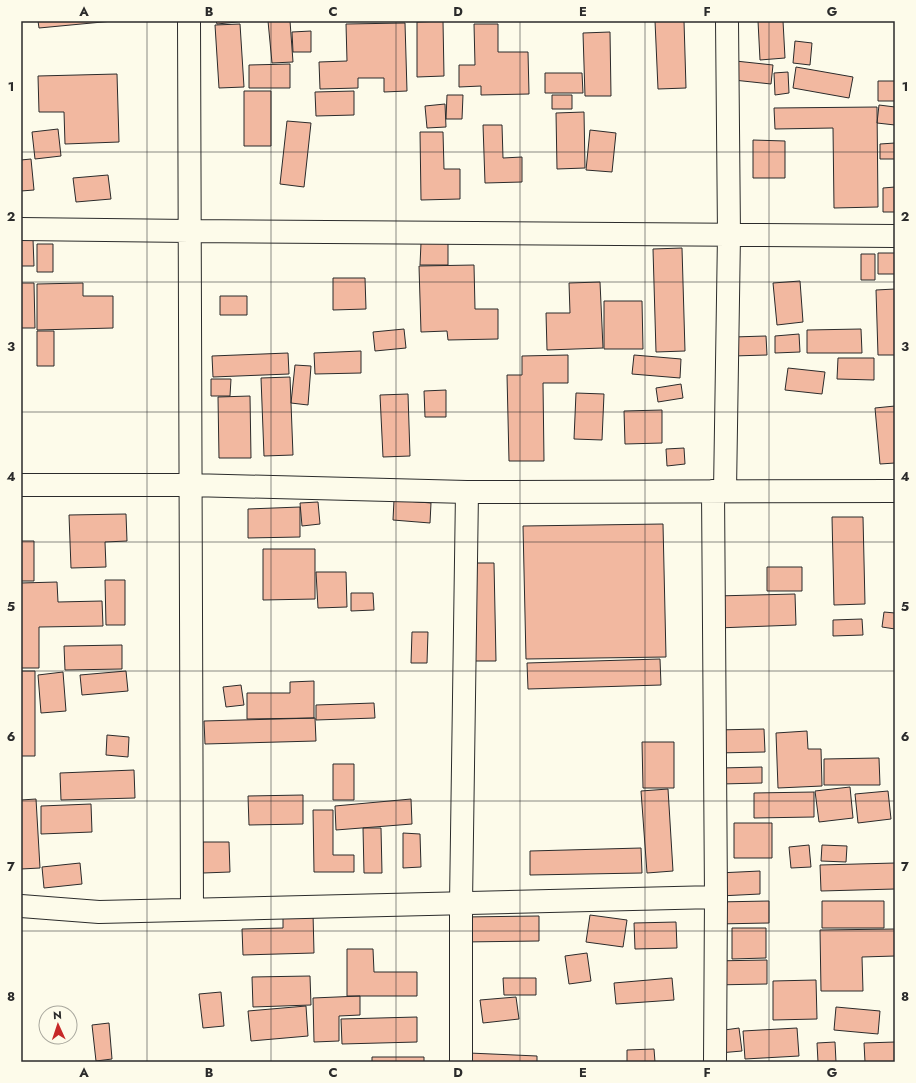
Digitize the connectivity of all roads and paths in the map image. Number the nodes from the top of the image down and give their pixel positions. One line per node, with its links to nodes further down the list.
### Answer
1 (190, 21): 4 (street)
2 (727, 21): 5 (street)
3 (21, 229): 4 (street)
4 (189, 232): 5 (street); 8 (street)
5 (729, 235): 6 (street); 9 (street)
6 (895, 236)
7 (21, 485): 8 (street)
8 (190, 485): 11 (street); 15 (street)
9 (719, 491): 10 (street); 11 (street); 12 (street)
10 (895, 491)
11 (467, 492): 13 (street)
12 (716, 897): 13 (street); 17 (street)
13 (461, 903): 15 (street); 16 (street)
14 (21, 906): 15 (street)
15 (192, 909)
16 (461, 1062)
17 (715, 1062)

